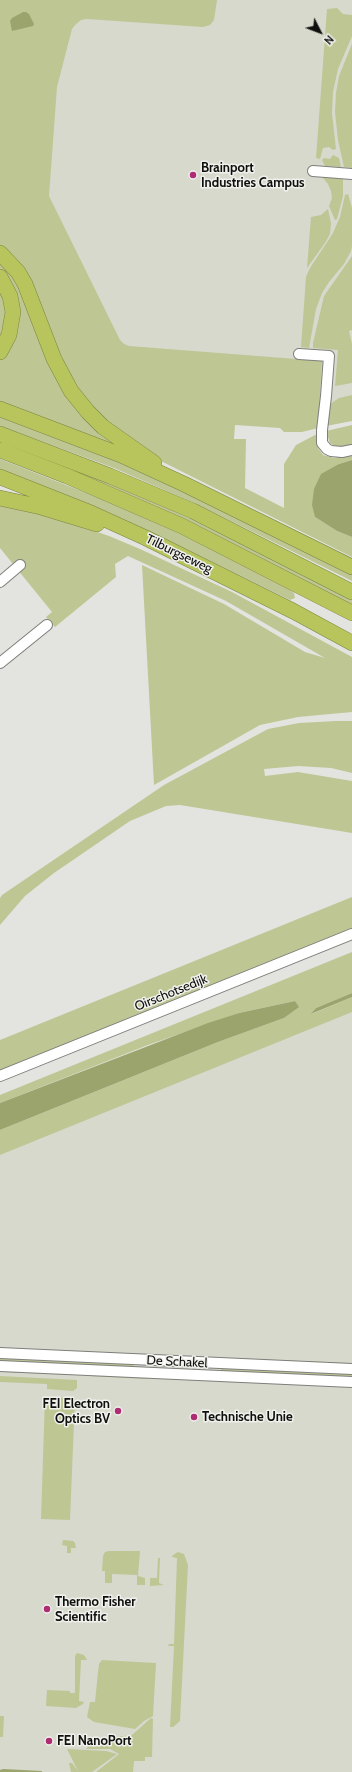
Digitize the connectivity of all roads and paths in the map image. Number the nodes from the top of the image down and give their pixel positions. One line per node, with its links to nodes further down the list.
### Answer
1 (314, 171): 2 (street)
2 (352, 174)
3 (0, 253): 12 (highway)
4 (0, 277): 5 (highway)
5 (0, 352)
6 (300, 354): 10 (street)
7 (0, 408): 12 (highway)
8 (0, 434): 18 (highway)
9 (0, 450): 19 (highway, Tilburgseweg)
10 (352, 450)
11 (0, 477): 14 (highway, Tilburgseweg)
12 (184, 484): 16 (highway)
13 (0, 498): 14 (highway)
14 (146, 538): 21 (highway, Tilburgseweg)
15 (20, 565): 17 (street)
16 (352, 567)
17 (0, 582)
18 (352, 592)
19 (352, 613)
20 (47, 625): 22 (street)
21 (352, 643)
22 (0, 664)
23 (352, 934): 24 (street, Oirschotsedijk)
24 (0, 1076)
25 (0, 1353): 27 (street, De Schakel)
26 (0, 1366): 28 (street, De Schakel)
27 (352, 1369)
28 (352, 1382)

